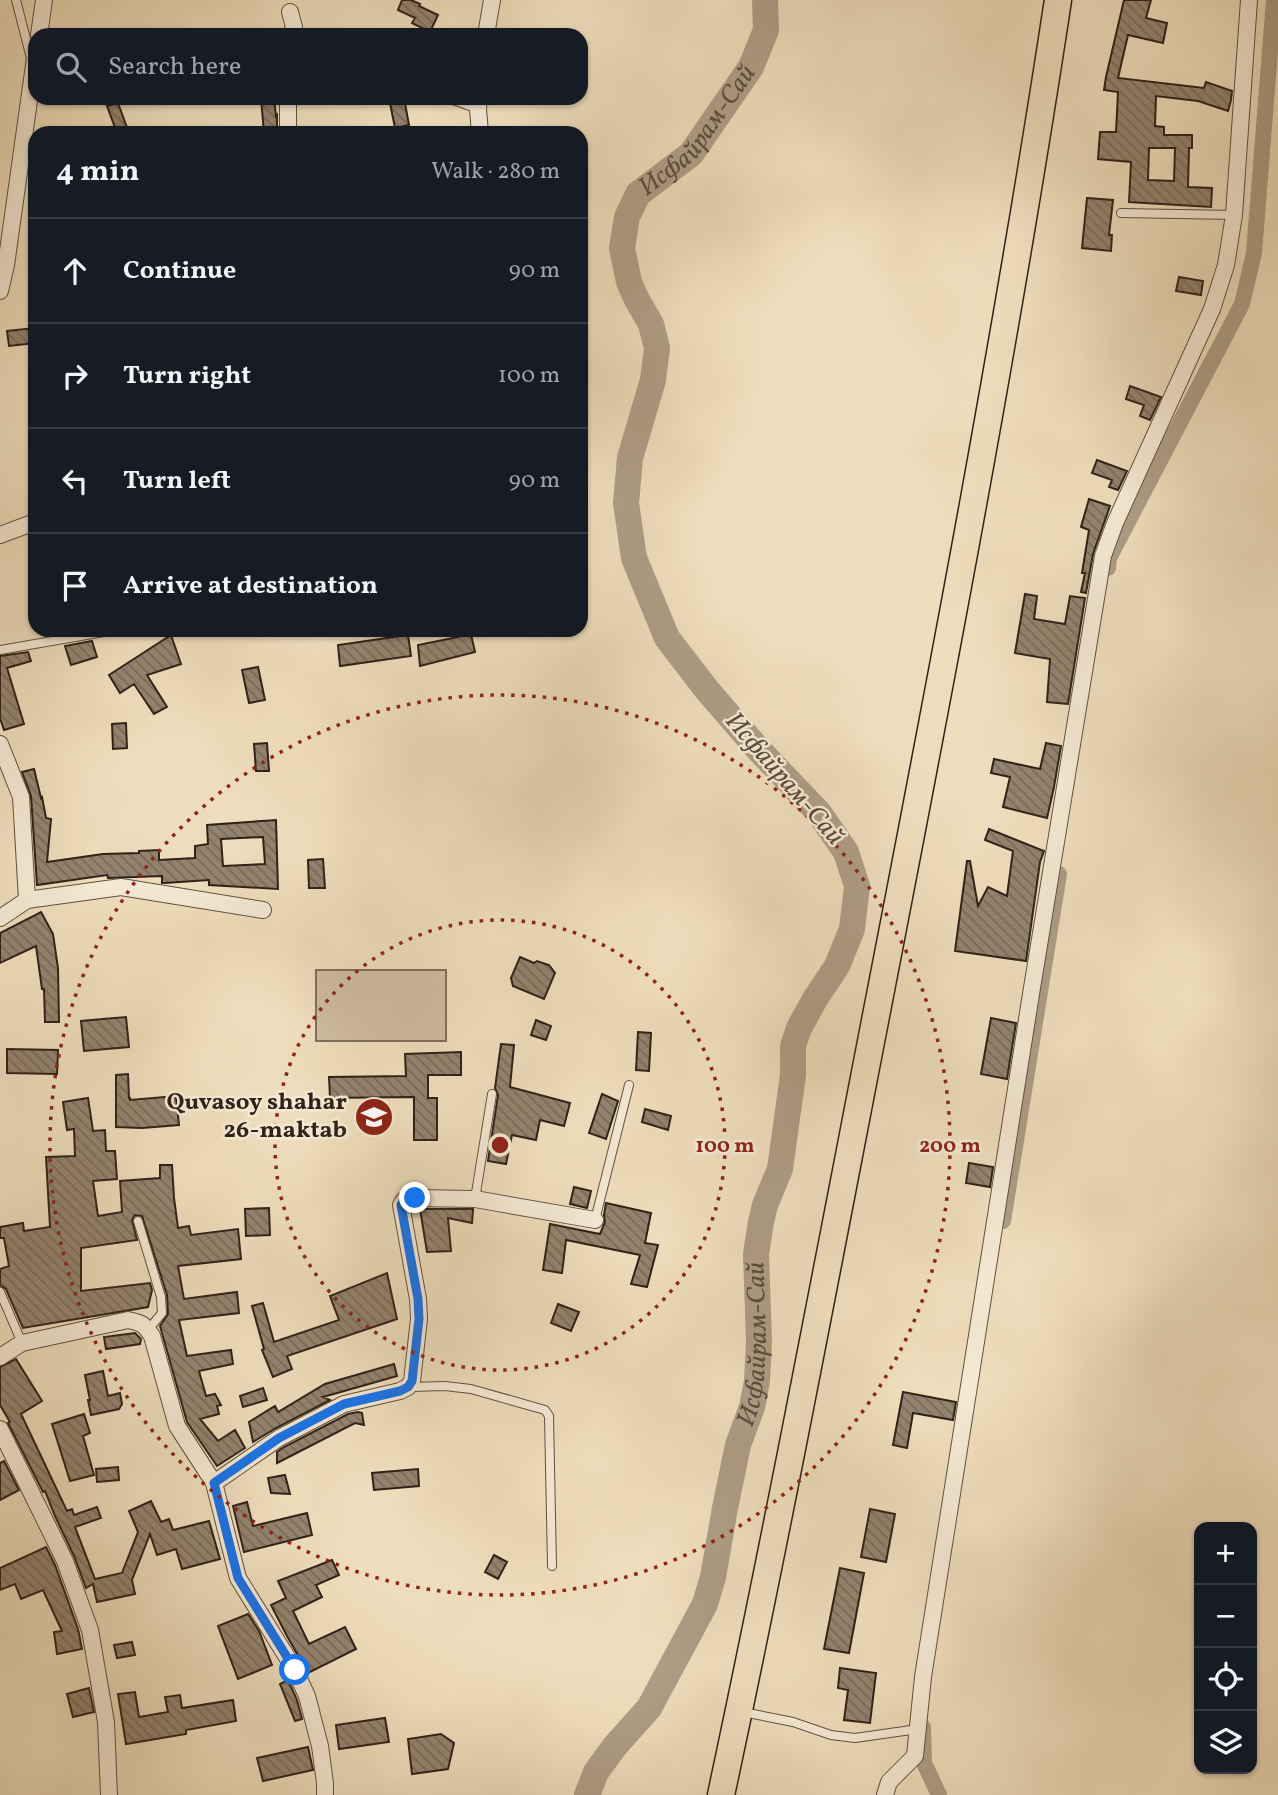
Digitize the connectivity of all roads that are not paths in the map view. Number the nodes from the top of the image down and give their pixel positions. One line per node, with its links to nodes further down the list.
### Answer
1 (16, 0): 10 (lane)
2 (44, 0): 7 (street)
3 (492, 0): 9 (street)
4 (1058, 0): 40 (main road)
5 (1249, 0): 17 (street)
6 (290, 12): 8 (street)
7 (39, 28)
8 (294, 28)
9 (487, 28)
10 (28, 42)
11 (28, 105): 18 (street)
12 (288, 105): 14 (street)
13 (479, 105): 15 (street)
14 (288, 126)
15 (480, 126)
16 (1122, 213): 17 (lane)
17 (1234, 215): 41 (street)
18 (0, 291)
19 (28, 525): 20 (street)
20 (0, 535)
21 (75, 637): 22 (lane)
22 (0, 650)
23 (0, 744): 24 (street)
24 (27, 900): 25 (street); 26 (street)
25 (263, 910)
26 (0, 918)
27 (629, 1085): 30 (lane)
28 (492, 1094): 29 (lane)
29 (475, 1199): 30 (street); 36 (street)
30 (595, 1220)
31 (138, 1221): 33 (lane)
32 (0, 1292): 34 (lane)
33 (148, 1330): 34 (street); 38 (street)
34 (22, 1343): 35 (street)
35 (0, 1357)
36 (408, 1387): 38 (street); 39 (lane)
37 (0, 1429): 42 (street)
38 (214, 1483): 43 (street)
39 (552, 1566)
40 (739, 1711): 41 (lane); 44 (main road)
41 (918, 1729): 45 (street)
42 (109, 1795)
43 (325, 1795)
44 (721, 1795)
45 (885, 1795)

